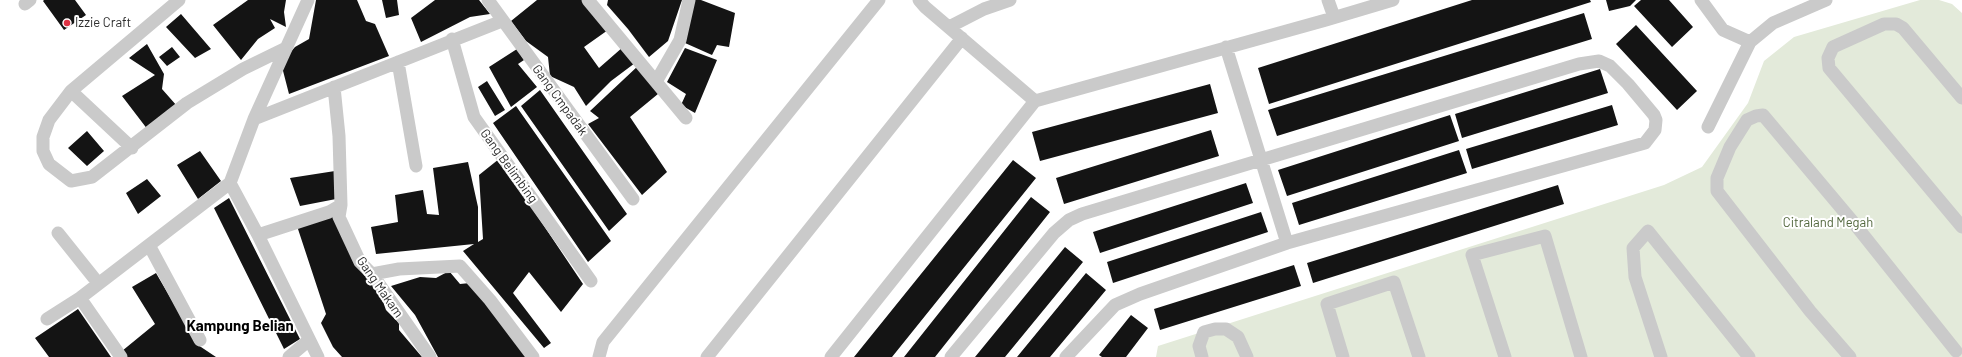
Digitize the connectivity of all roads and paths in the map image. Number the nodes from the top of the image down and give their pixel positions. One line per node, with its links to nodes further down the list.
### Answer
1 (179, 0): 24 (street)
2 (308, 0): 20 (street)
3 (588, 0): 22 (street)
4 (689, 0): 22 (street)
5 (879, 0): 54 (street)
6 (919, 0): 15 (street)
7 (1010, 0): 15 (street)
8 (1328, 0): 13 (street)
9 (1393, 0): 13 (street)
10 (1701, 0): 18 (street)
11 (1826, 0): 18 (street)
12 (493, 3): 14 (street, Gang Cmpadak)
13 (1334, 17): 19 (street)
14 (502, 21): 17 (street); 34 (street, Gang Cmpadak)
15 (949, 27): 16 (street)
16 (962, 38): 26 (street); 55 (street)
17 (452, 39): 21 (street); 42 (street, Gang Belimbing)
18 (1750, 42): 29 (street)
19 (1226, 47): 26 (street); 31 (street)
20 (286, 48): 28 (street); 30 (street)
21 (398, 62): 23 (street); 32 (street)
22 (657, 80): 27 (street)
23 (334, 87): 28 (street); 35 (street, Gang Makam)
24 (71, 91): 30 (street); 30 (street)
25 (1962, 98): 36 (street)
26 (1035, 101): 56 (street)
27 (686, 118)
28 (254, 119): 33 (street)
29 (1708, 127)
30 (132, 148)
31 (1261, 160): 39 (street); 39 (street); 57 (street)
32 (416, 166)
33 (230, 183): 38 (street); 40 (street)
34 (633, 199)
35 (341, 205): 38 (street); 41 (street, Gang Makam)
36 (1962, 227)
37 (58, 233): 43 (street)
38 (258, 235): 47 (street)
39 (1287, 243): 58 (street)
40 (149, 245): 43 (street); 46 (street)
41 (372, 274): 52 (street, Gang Makam); 53 (street)
42 (591, 281)
43 (98, 283): 44 (street)
44 (80, 298): 45 (street); 49 (street)
45 (47, 319)
46 (200, 340)
47 (309, 340): 50 (street); 51 (street)
48 (1957, 352): 67 (street)
49 (121, 357)
50 (289, 357)
51 (318, 357)
52 (430, 357)
53 (533, 357)
54 (599, 357)
55 (707, 357)
56 (831, 357)
57 (951, 357)
58 (1066, 357)
59 (1202, 357): 60 (street)
60 (1247, 357)
61 (1343, 357): 62 (street)
62 (1419, 357)
63 (1505, 357): 64 (street)
64 (1580, 357)
65 (1661, 357): 66 (street)
66 (1749, 357)
67 (1850, 357)

